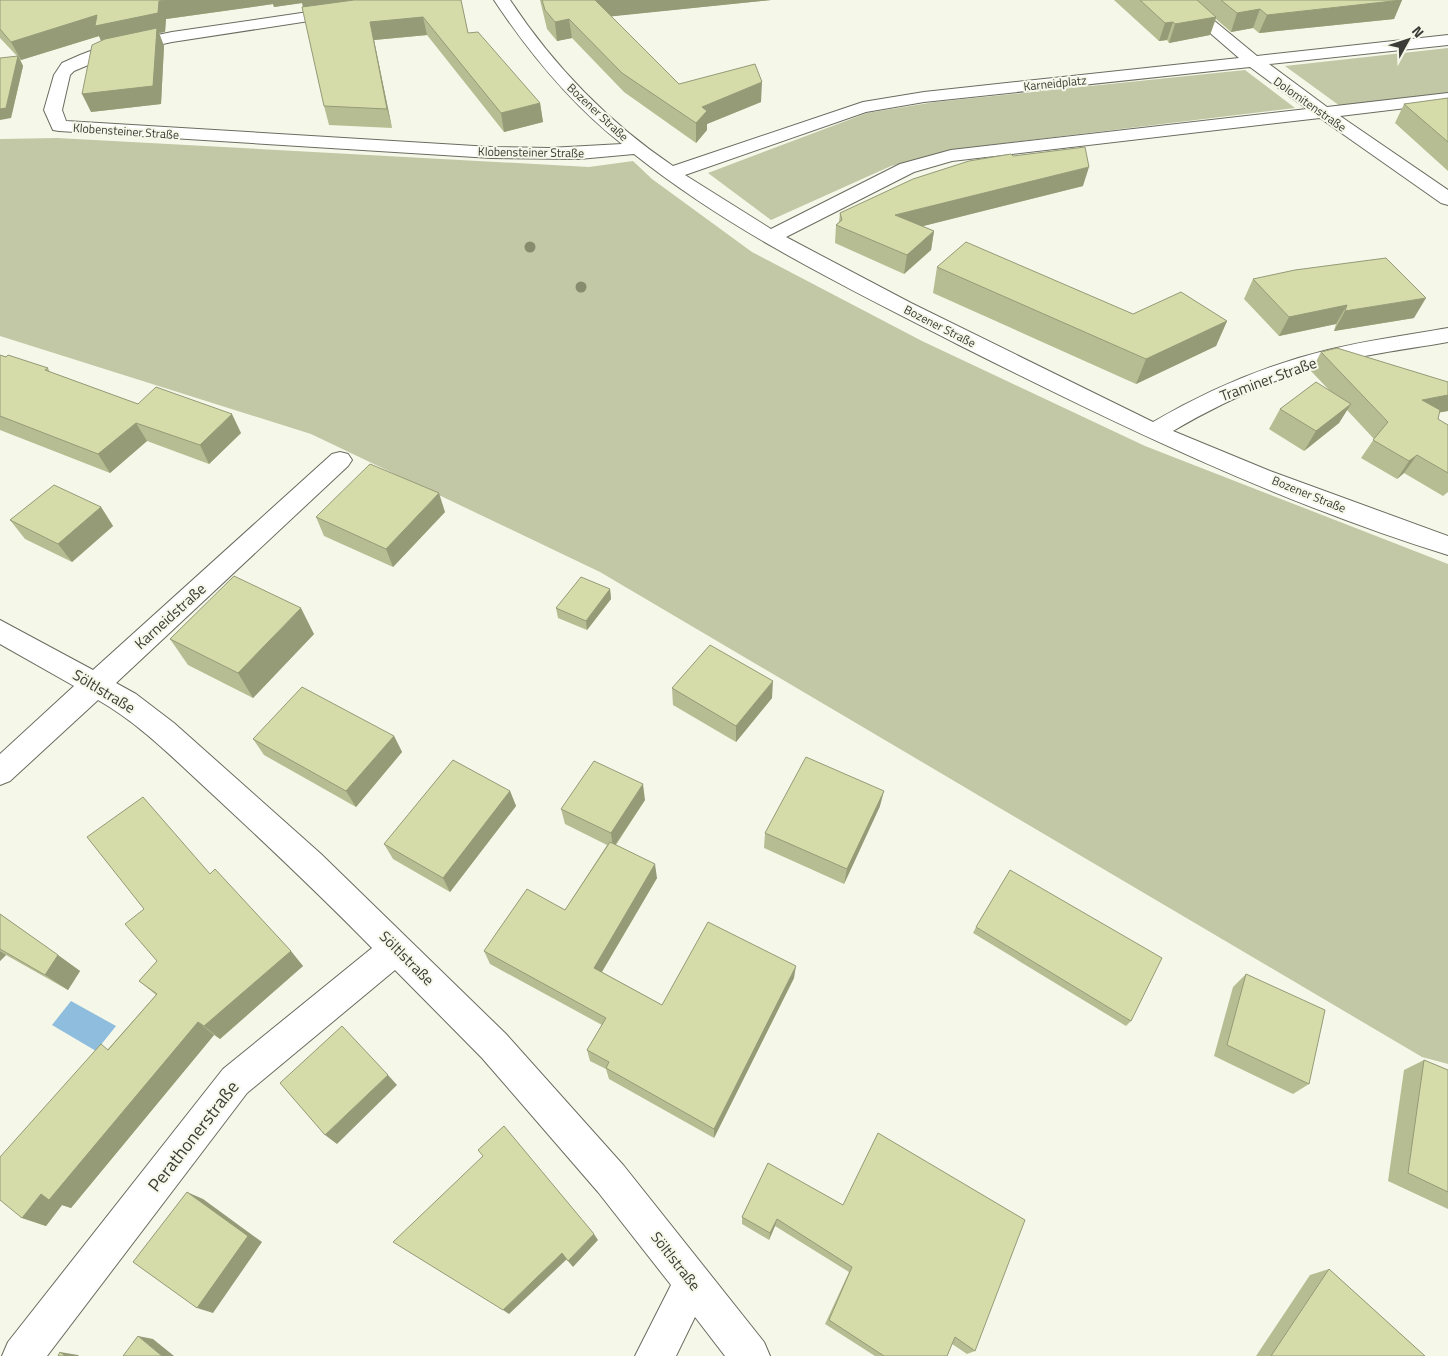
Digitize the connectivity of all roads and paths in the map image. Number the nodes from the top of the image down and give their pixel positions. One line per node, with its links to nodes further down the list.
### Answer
1 (502, 0): 8 (street, Bozener Straße)
2 (1180, 0): 5 (street, Dolomitenstraße)
3 (359, 10): 8 (street, Klobensteiner Straße)
4 (1448, 40): 5 (street, Karneidplatz)
5 (1252, 62): 7 (street, Dolomitenstraße); 9 (street, Karneidplatz)
6 (1448, 98): 7 (street)
7 (1321, 113): 10 (street, Dolomitenstraße); 11 (street)
8 (637, 148): 9 (street, Bozener Straße)
9 (672, 173): 11 (street, Bozener Straße)
10 (1448, 198)
11 (771, 237): 13 (street, Bozener Straße)
12 (1448, 335): 13 (street, Traminer Straße)
13 (1154, 432): 15 (street, Bozener Straße)
14 (340, 460): 17 (street, Karneidstraße)
15 (1448, 546)
16 (0, 631): 17 (street, Söltlstraße)
17 (94, 684): 18 (street, Karneidstraße); 19 (street, Söltlstraße)
18 (0, 772)
19 (397, 948): 20 (street, Söltlstraße); 21 (street, Perathonerstraße)
20 (693, 1282): 22 (street); 23 (street, Söltlstraße)
21 (22, 1356)
22 (655, 1356)
23 (750, 1356)

